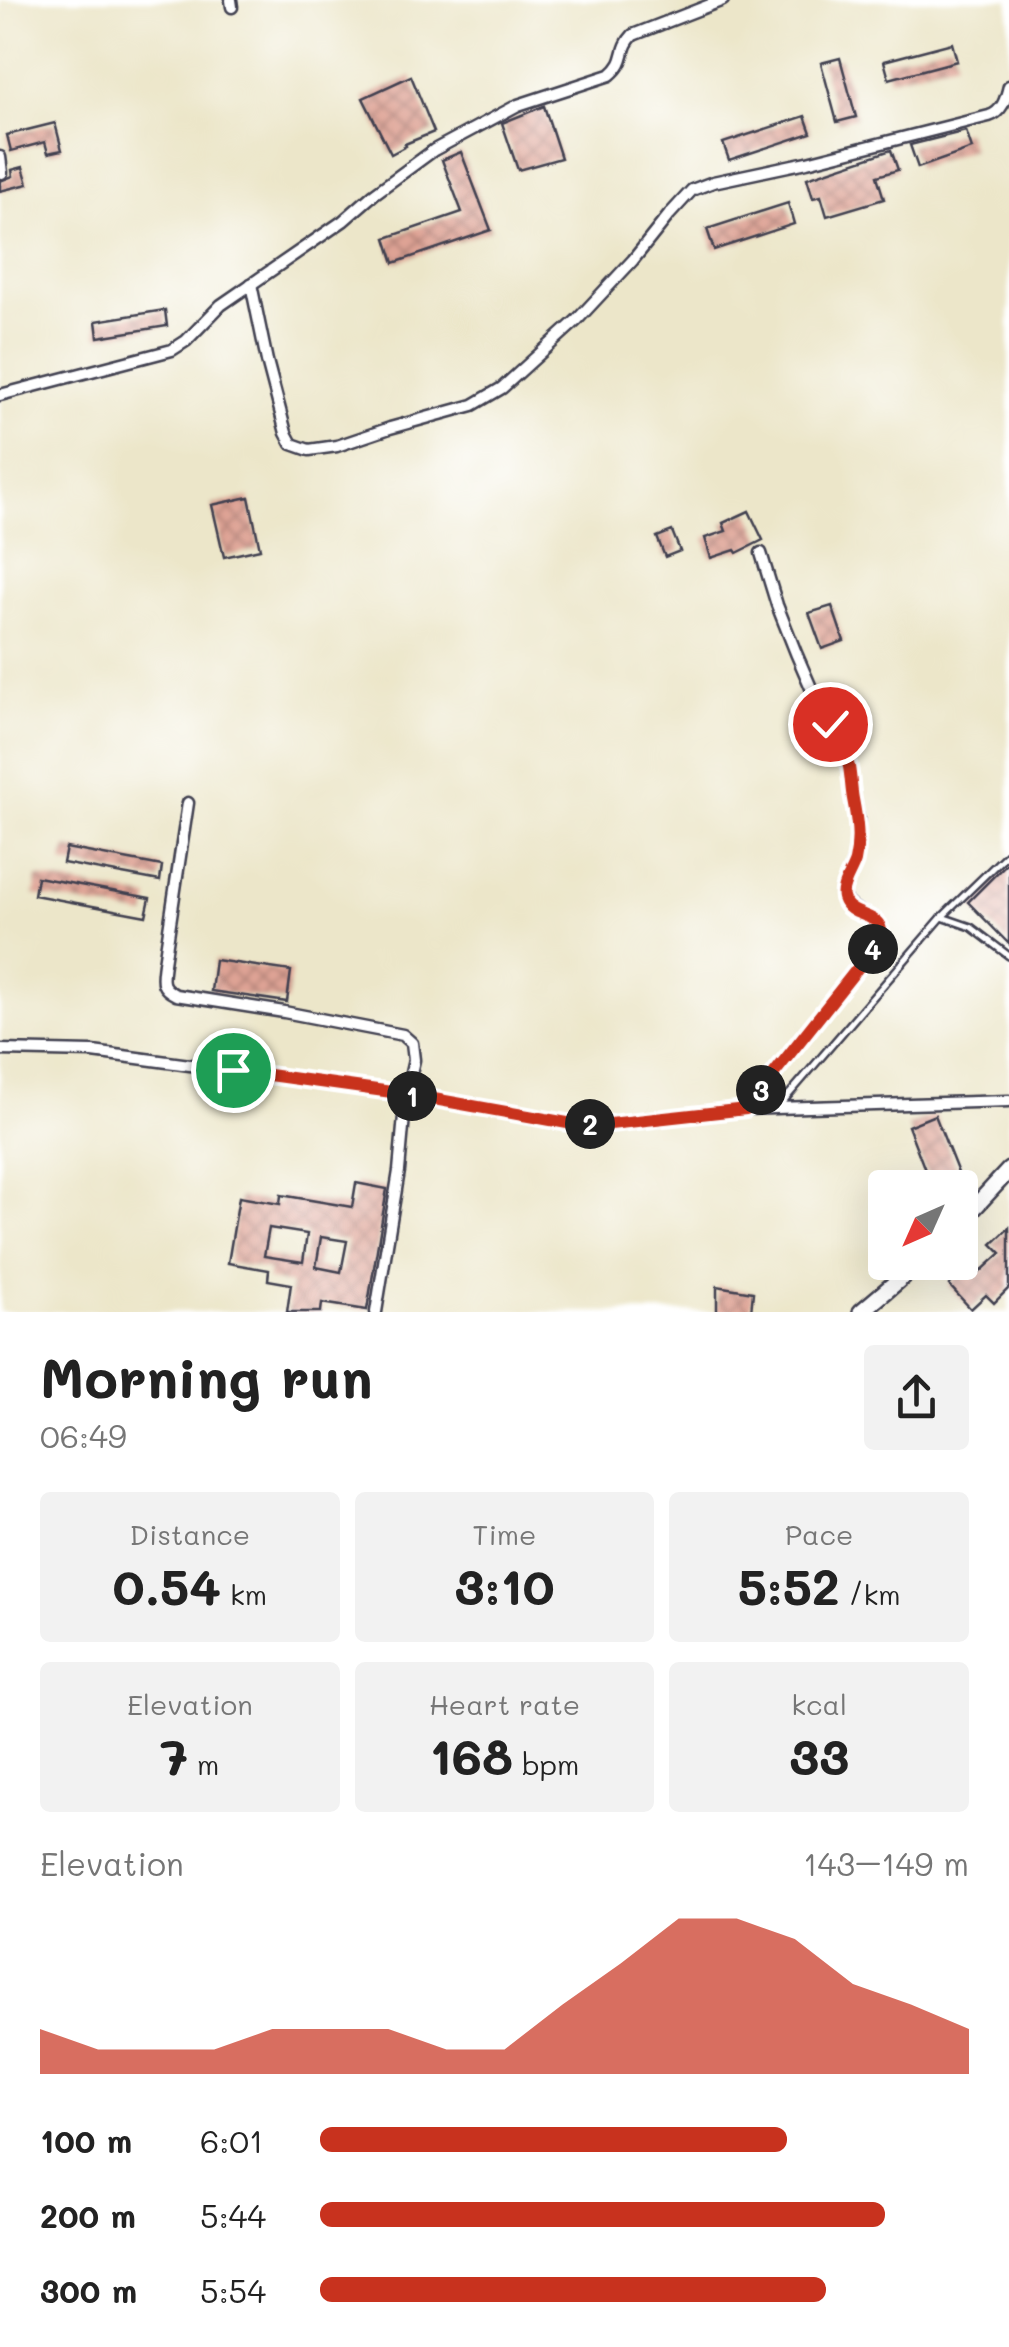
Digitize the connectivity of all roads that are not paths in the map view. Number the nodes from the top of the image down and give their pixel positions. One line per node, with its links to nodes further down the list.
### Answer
1 (724, 0): 5 (street)
2 (1009, 86): 5 (street)
3 (0, 157): 4 (street)
4 (2, 173)
5 (251, 284): 6 (street)
6 (0, 395)
7 (761, 552): 16 (street)
8 (188, 804): 13 (street)
9 (1009, 852): 10 (lane)
10 (942, 918): 11 (lane); 15 (lane)
11 (1009, 956)
12 (0, 1050): 13 (street)
13 (406, 1094): 16 (street); 20 (street)
14 (1009, 1101): 15 (street)
15 (778, 1108): 16 (street)
16 (746, 1109)
17 (1009, 1170): 18 (street)
18 (978, 1204)
19 (899, 1280): 21 (street)
20 (376, 1312)
21 (861, 1312)

